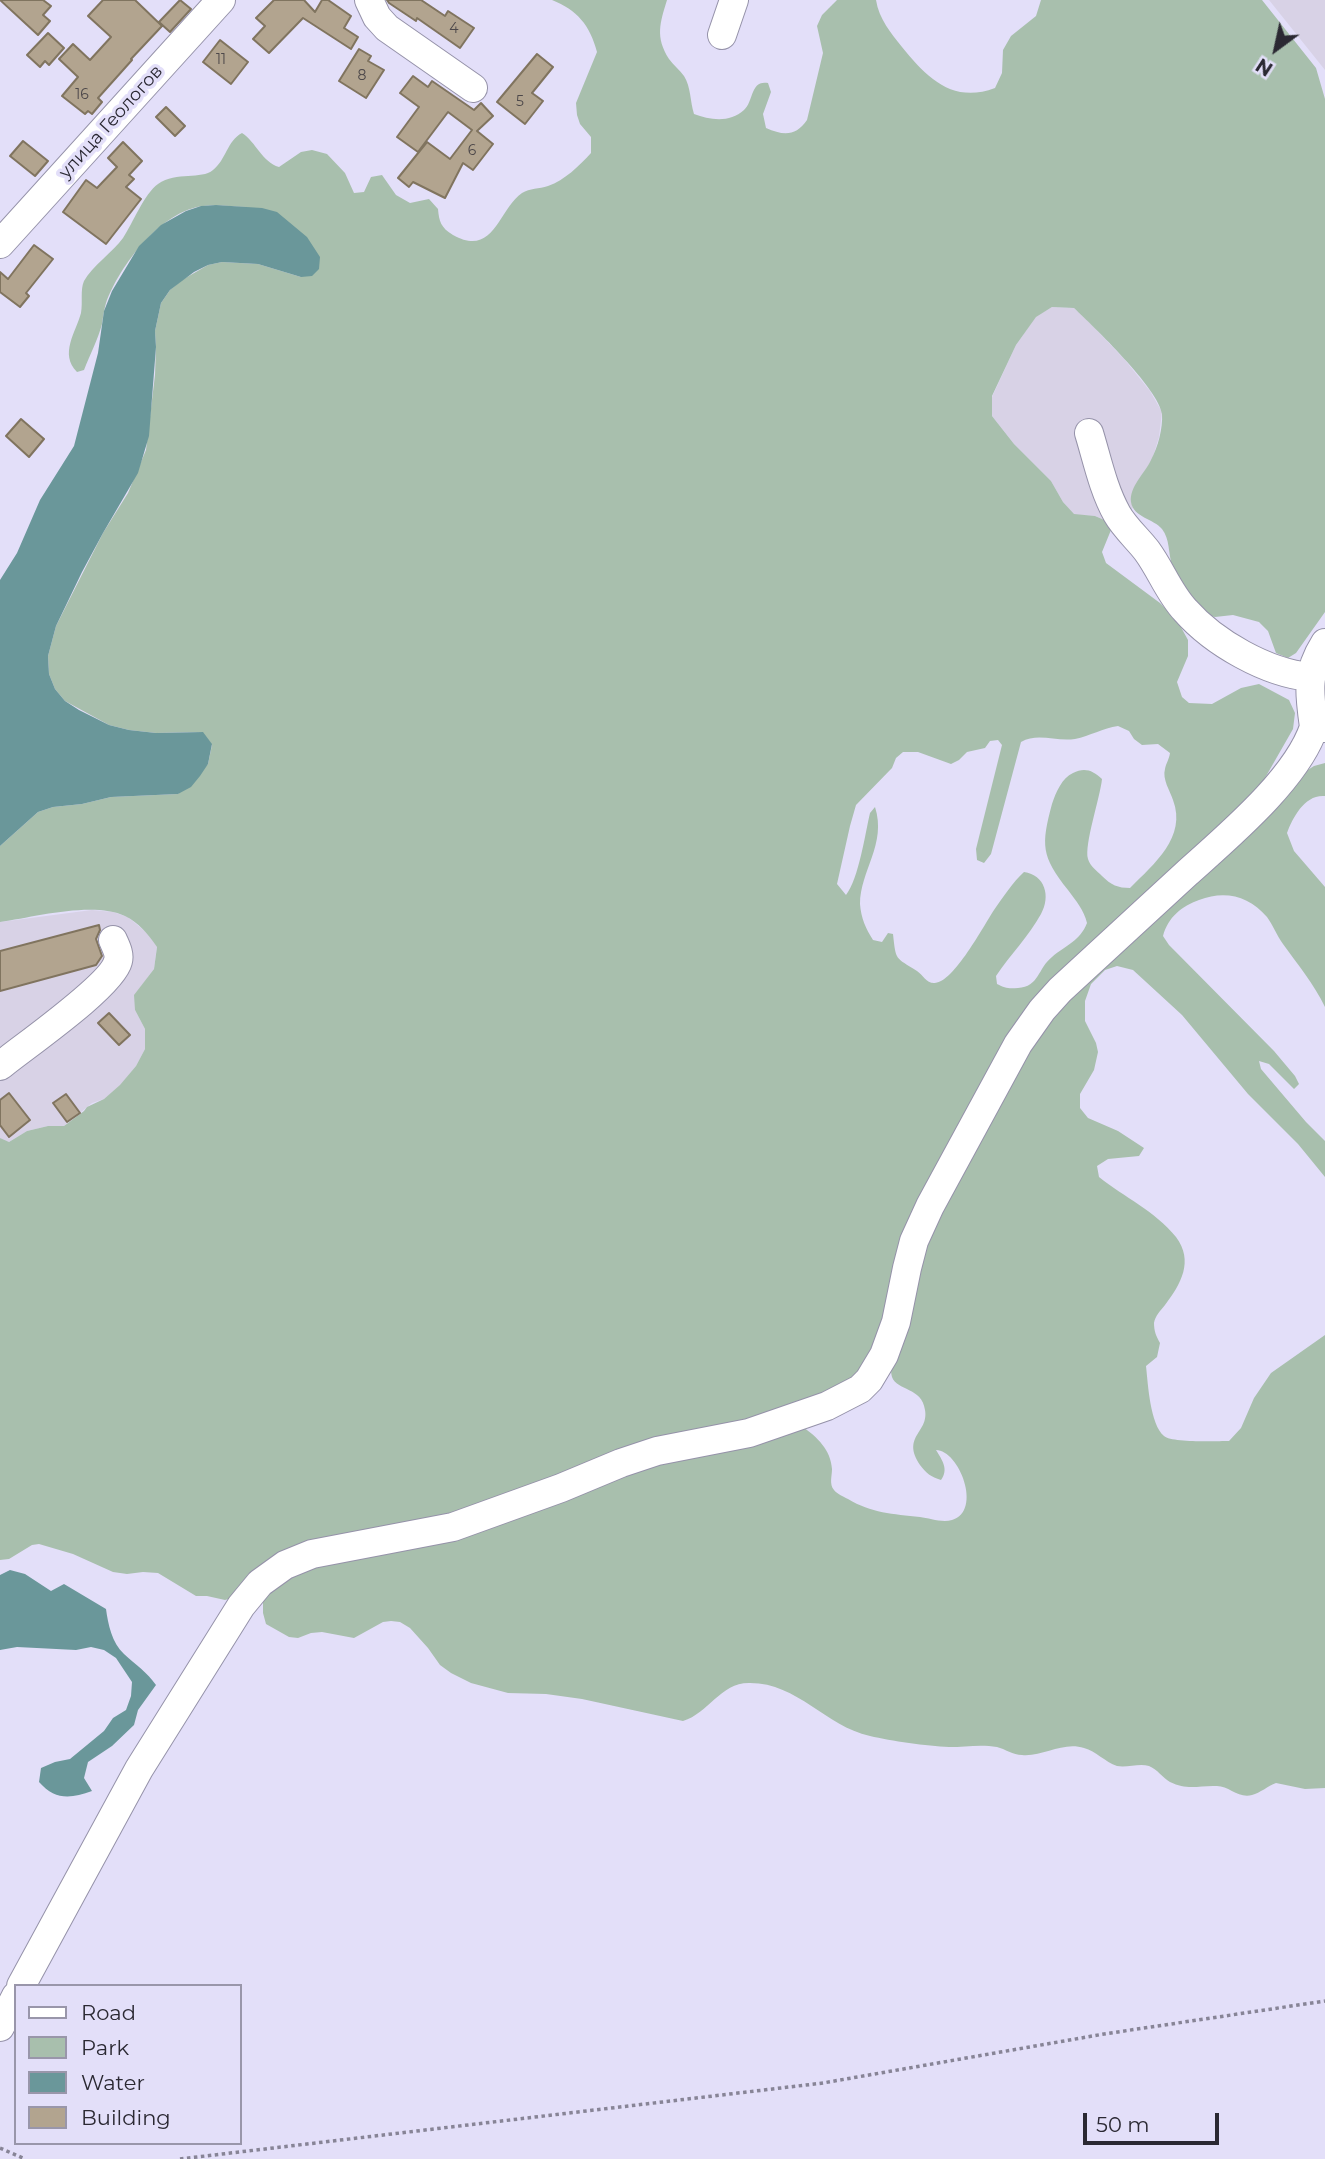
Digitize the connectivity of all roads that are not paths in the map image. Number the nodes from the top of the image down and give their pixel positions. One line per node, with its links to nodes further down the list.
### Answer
1 (221, 0): 6 (street, улица Геологов)
2 (369, 0): 5 (street)
3 (734, 0): 4 (street)
4 (722, 36)
5 (473, 88)
6 (0, 244)
7 (1089, 433): 9 (street)
8 (1325, 643): 9 (street)
9 (1310, 677): 10 (street)
10 (1320, 727): 13 (street)
11 (113, 940): 12 (street)
12 (0, 1066)
13 (22, 1984)
14 (14, 2000): 15 (street)
15 (0, 2027)

